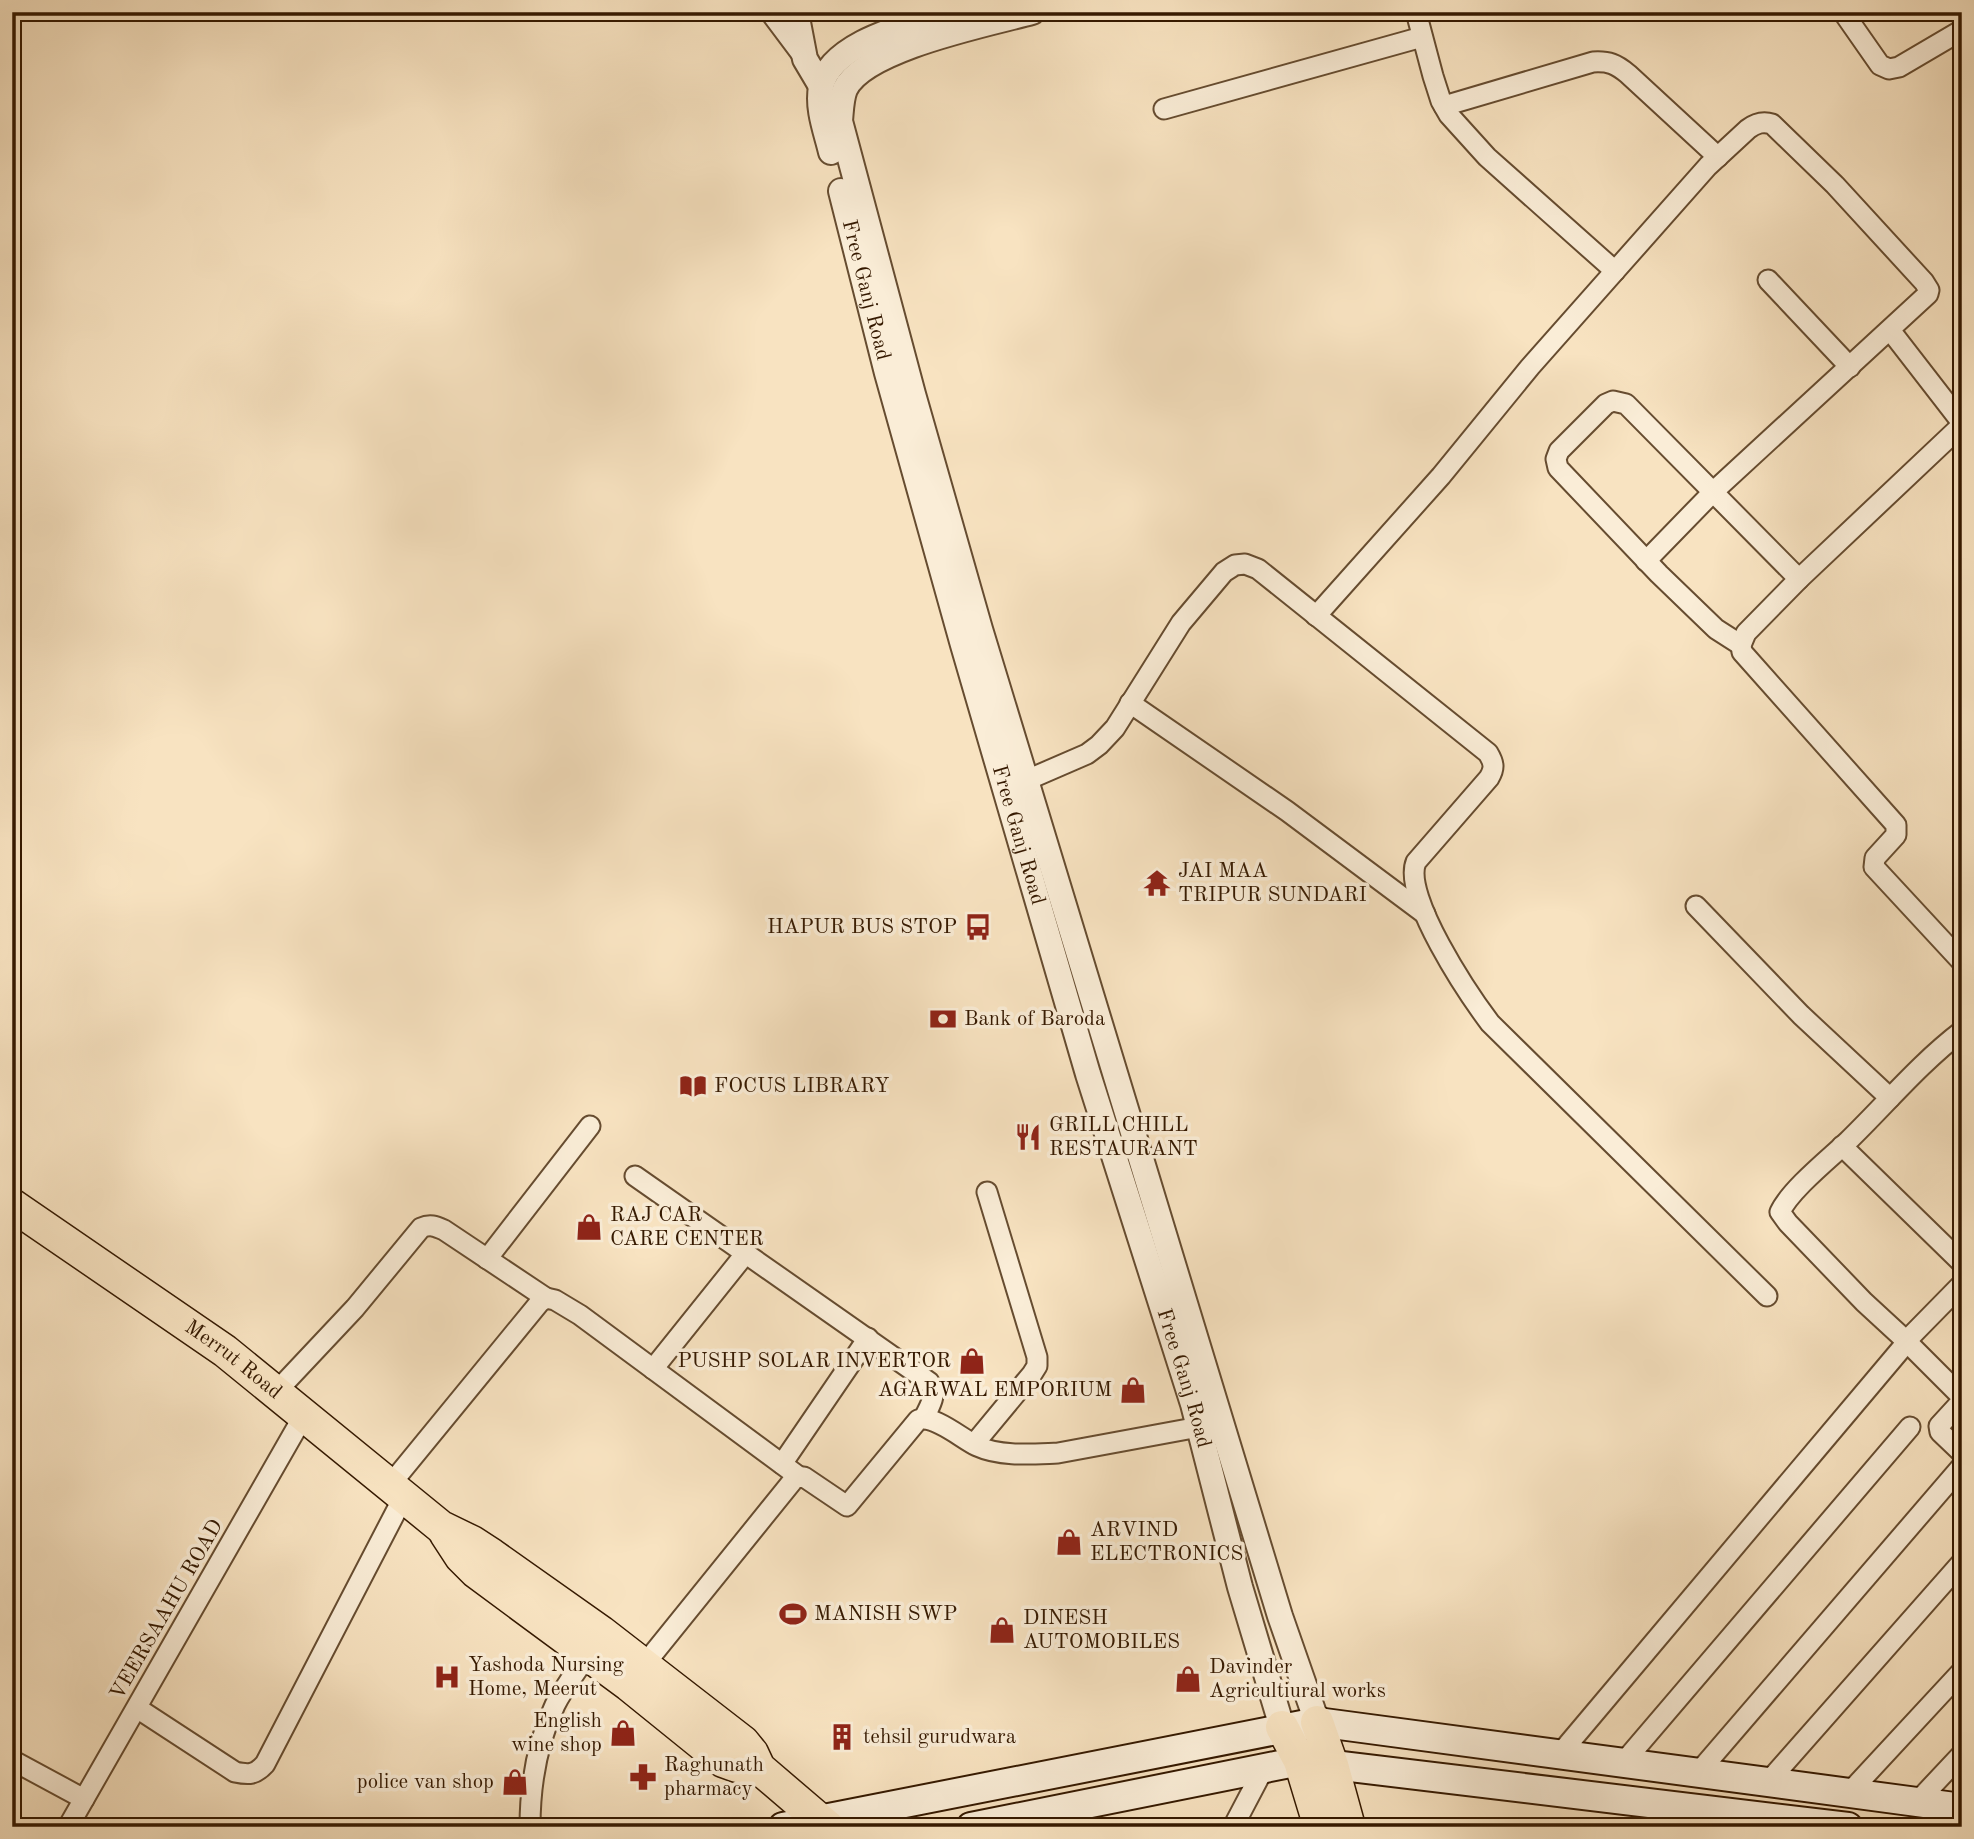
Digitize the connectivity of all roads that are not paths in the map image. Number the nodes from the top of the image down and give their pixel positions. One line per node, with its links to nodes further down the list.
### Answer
1 (770, 12): 9 (street)
2 (796, 12): 9 (street)
3 (948, 12): 10 (street)
4 (1032, 12): 25 (street)
5 (1416, 12): 8 (street)
6 (1843, 12): 7 (street)
7 (1962, 30)
8 (1422, 37): 11 (street); 12 (street)
9 (805, 60): 10 (street)
10 (821, 86): 48 (street, Free Ganj Road)
11 (1444, 106): 13 (street); 14 (street)
12 (1164, 109)
13 (1718, 157): 14 (street); 16 (street)
14 (1615, 271): 22 (street)
15 (1768, 280): 17 (street)
16 (1890, 330): 17 (street); 18 (street)
17 (1850, 367): 19 (street)
18 (1962, 424): 21 (street)
19 (1714, 491): 20 (street); 20 (street); 21 (street)
20 (1646, 561): 23 (street)
21 (1799, 579): 23 (street)
22 (1316, 616): 24 (street); 27 (street)
23 (1741, 645): 28 (street)
24 (1130, 703): 25 (street); 27 (street)
25 (1027, 780): 61 (street)
26 (1696, 906): 30 (street)
27 (1427, 915): 40 (street)
28 (1962, 962)
29 (1962, 1031): 30 (street)
30 (1890, 1098): 32 (street)
31 (590, 1126): 37 (street)
32 (1842, 1146): 38 (street); 43 (street)
33 (635, 1176): 36 (street)
34 (987, 1192): 50 (street)
35 (12, 1205): 45 (main road, Merrut Road)
36 (746, 1253): 42 (street); 44 (street)
37 (488, 1259): 41 (street); 45 (street)
38 (1962, 1263)
39 (1962, 1284): 43 (street)
40 (1767, 1296)
41 (546, 1298): 44 (street); 54 (street)
42 (868, 1338): 47 (street); 53 (street)
43 (1904, 1340): 51 (street); 64 (street)
44 (653, 1369): 53 (street)
45 (276, 1392): 46 (main road, Merrut Road)
46 (304, 1415): 54 (main road, Merrut Road); 60 (street, VEERSAAHU ROAD)
47 (924, 1418): 50 (street); 53 (street)
48 (1199, 1426): 50 (street); 62 (street, Free Ganj Road)
49 (1910, 1427): 67 (street)
50 (974, 1444)
51 (1962, 1453)
52 (1962, 1465): 72 (street)
53 (790, 1470): 58 (street)
54 (397, 1490): 55 (main road, Merrut Road); 60 (street)
55 (441, 1528): 57 (main road, Merrut Road); 58 (main road, Merrut Road)
56 (1962, 1562): 73 (street)
57 (588, 1654): 69 (main road, Merrut Road); 81 (street)
58 (644, 1665): 69 (main road, Merrut Road)
59 (1962, 1671): 74 (street)
60 (137, 1708): 75 (street, VEERSAAHU ROAD)
61 (1317, 1722): 62 (main road); 64 (main road); 68 (main road)
62 (1282, 1727): 66 (main road); 71 (main road)
63 (1962, 1754): 76 (street)
64 (1559, 1755): 67 (main road)
65 (12, 1760): 75 (street)
66 (1300, 1761): 68 (main road); 70 (main road); 85 (main road)
67 (1623, 1763): 72 (main road)
68 (1332, 1765): 86 (main road); 87 (main road)
69 (759, 1768): 79 (main road, Merrut Road)
70 (1264, 1768): 78 (main road); 84 (street)
71 (1045, 1774): 78 (main road); 79 (main road)
72 (1697, 1774): 73 (main road)
73 (1767, 1783): 74 (main road)
74 (1848, 1794): 76 (main road)
75 (84, 1799): 80 (street, VEERSAAHU ROAD)
76 (1917, 1802): 77 (main road)
77 (1962, 1808)
78 (1056, 1810): 83 (main road)
79 (824, 1823): 82 (main road)
80 (68, 1827)
81 (530, 1827)
82 (783, 1827)
83 (971, 1827)
84 (1233, 1827)
85 (1320, 1827)
86 (1349, 1827)
87 (1848, 1827)

